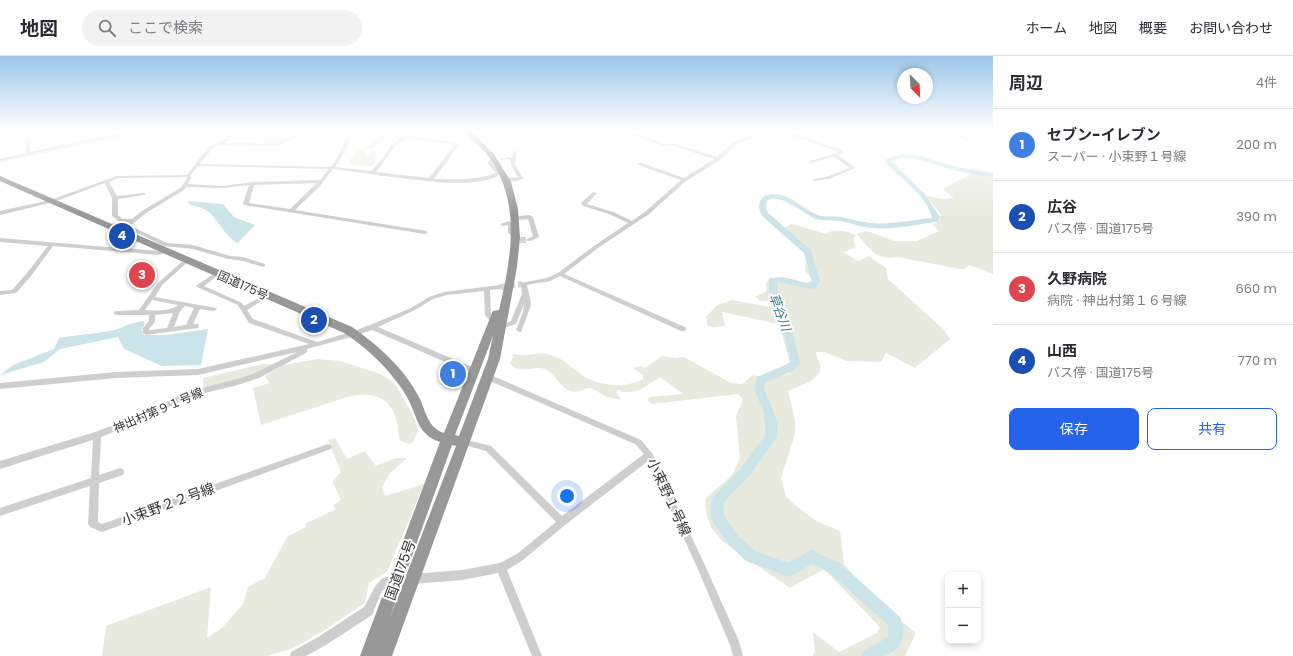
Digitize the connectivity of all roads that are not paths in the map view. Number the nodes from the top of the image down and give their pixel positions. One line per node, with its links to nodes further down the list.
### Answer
1 (202, 159): 15 (street)
2 (338, 159): 16 (street)
3 (385, 159): 17 (street)
4 (446, 159): 21 (street)
5 (493, 159): 19 (highway, 国道175号)
6 (510, 159): 12 (street)
7 (715, 159): 10 (street)
8 (822, 159): 13 (street)
9 (841, 159): 23 (street)
10 (718, 160): 22 (street)
11 (492, 161): 19 (street)
12 (514, 161): 19 (street)
13 (812, 162)
14 (640, 164): 22 (street)
15 (198, 165): 16 (street); 18 (street)
16 (333, 168): 17 (street); 24 (street)
17 (372, 173): 21 (street)
18 (188, 176): 25 (street); 27 (street)
19 (503, 176): 21 (street); 34 (highway, 国道175号)
20 (0, 178): 31 (highway, 国道175号)
21 (430, 180)
22 (684, 180): 36 (street)
23 (815, 180)
24 (321, 181): 26 (street); 32 (street)
25 (107, 182): 30 (street); 31 (street)
26 (252, 183): 27 (street); 32 (street)
27 (185, 185): 35 (street)
28 (595, 193): 36 (street)
29 (144, 194): 30 (street)
30 (115, 198): 35 (street)
31 (52, 201): 33 (street); 38 (highway, 国道175号)
32 (291, 211): 39 (street)
33 (0, 213)
34 (517, 218): 43 (street); 65 (highway, 国道175号)
35 (133, 221): 38 (street)
36 (633, 223): 50 (street)
37 (503, 224): 42 (street)
38 (123, 228): 40 (highway, 国道175号); 48 (street)
39 (425, 232)
40 (132, 236): 45 (street); 46 (highway, 国道175号)
41 (0, 240): 44 (street)
42 (511, 240)
43 (529, 240)
44 (52, 244): 45 (street); 53 (street)
45 (121, 249): 46 (street)
46 (167, 251): 47 (highway, 国道175号)
47 (187, 260): 49 (highway, 国道175号); 56 (street)
48 (262, 265)
49 (218, 273): 55 (highway, 国道175号); 60 (street)
50 (560, 274): 54 (street); 69 (street)
51 (500, 287): 52 (street)
52 (486, 289): 65 (street); 68 (street)
53 (0, 293)
54 (525, 294): 65 (street); 71 (street)
55 (268, 295): 60 (street); 72 (highway, 国道175号)
56 (150, 298): 57 (street); 62 (street)
57 (183, 304): 58 (street); 61 (street)
58 (198, 306): 59 (street); 67 (street)
59 (214, 309)
60 (244, 309): 73 (street)
61 (177, 310): 64 (street); 70 (street)
62 (141, 312): 63 (street); 64 (street)
63 (117, 313)
64 (152, 313): 70 (street)
65 (497, 323): 80 (highway, 国道175号); 81 (highway, 国道175号)
66 (196, 326): 67 (street)
67 (188, 327): 70 (street)
68 (372, 327): 72 (street); 74 (street)
69 (683, 329)
70 (168, 330)
71 (519, 330)
72 (353, 334): 73 (street); 80 (highway, 国道175号)
73 (314, 345): 77 (street); 79 (street, 神出村第９１号線)
74 (469, 369)
75 (493, 380): 83 (street, 小束野１号線)
76 (0, 386): 77 (street)
77 (13, 386): 78 (street)
78 (0, 391)
79 (97, 435): 84 (street, 神出村第９１号線); 86 (street, 小束野２２号線)
80 (448, 438): 81 (highway, 国道175号); 91 (highway, 国道175号)
81 (463, 442): 88 (street); 90 (highway, 国道175号)
82 (328, 447): 86 (street, 小束野２２号線)
83 (649, 455): 88 (street); 98 (street, 小束野１号線)
84 (0, 465)
85 (120, 472): 86 (street)
86 (95, 480): 87 (street)
87 (0, 512)
88 (562, 522): 89 (street)
89 (501, 568): 90 (street); 97 (street)
90 (412, 579): 96 (highway, 国道175号)
91 (396, 580): 92 (street); 93 (highway, 国道175号)
92 (370, 606): 93 (street); 94 (street)
93 (383, 614): 95 (highway, 国道175号)
94 (295, 656)
95 (368, 656)
96 (384, 656)
97 (537, 656)
98 (738, 656)

